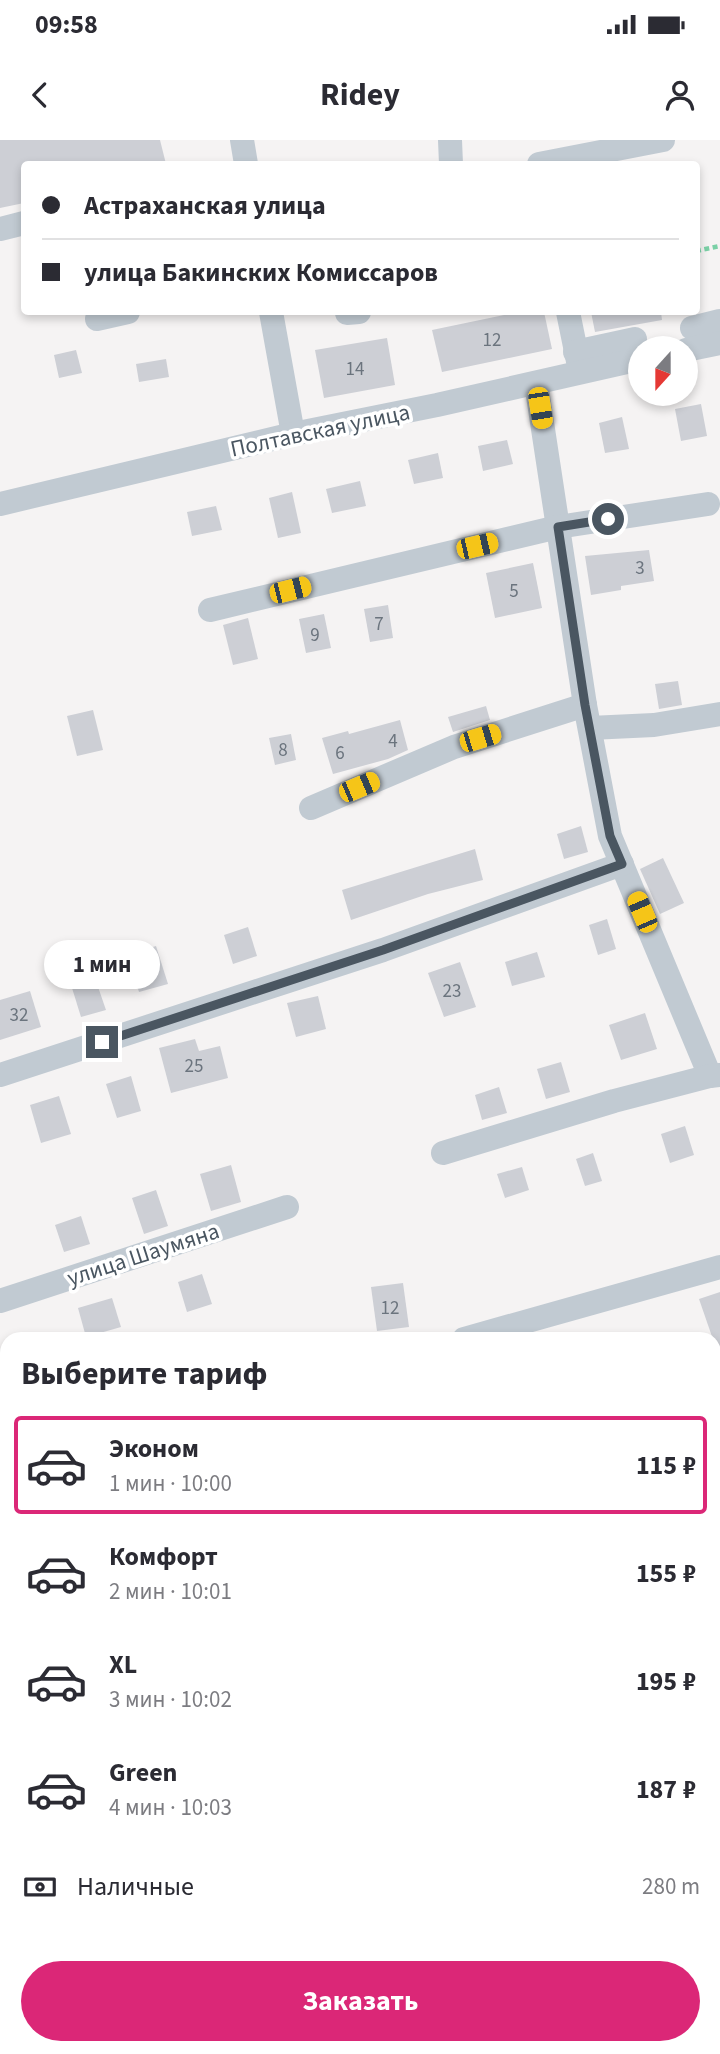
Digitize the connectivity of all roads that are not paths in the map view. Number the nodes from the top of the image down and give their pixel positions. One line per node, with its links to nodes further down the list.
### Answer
1 (242, 140): 5 (street)
2 (450, 140): 6 (street)
3 (663, 140): 4 (street); 8 (street)
4 (621, 144): 7 (street)
5 (246, 161)
6 (451, 161)
7 (551, 161)
8 (654, 161)
9 (21, 224): 10 (street)
10 (0, 229)
11 (115, 315): 14 (street)
12 (272, 315): 22 (street)
13 (569, 315): 20 (street)
14 (97, 319)
15 (720, 321): 16 (street)
16 (694, 336)
17 (698, 340): 18 (street)
18 (720, 343)
19 (628, 351): 20 (street, Полтавская улица)
20 (578, 362): 21 (street, Полтавская улица)
21 (536, 383): 22 (street, Полтавская улица); 25 (street)
22 (293, 434): 23 (street, Полтавская улица)
23 (0, 504)
24 (708, 505): 25 (street)
25 (558, 527): 26 (street); 28 (street)
26 (210, 610)
27 (720, 714): 28 (street)
28 (587, 717): 29 (street); 30 (street)
29 (311, 808)
30 (622, 864): 31 (street); 32 (street)
31 (0, 1075)
32 (715, 1076): 33 (street)
33 (443, 1153)
34 (287, 1207): 36 (street, улица Шаумяна)
35 (720, 1266): 37 (street)
36 (0, 1301)
37 (489, 1332)

